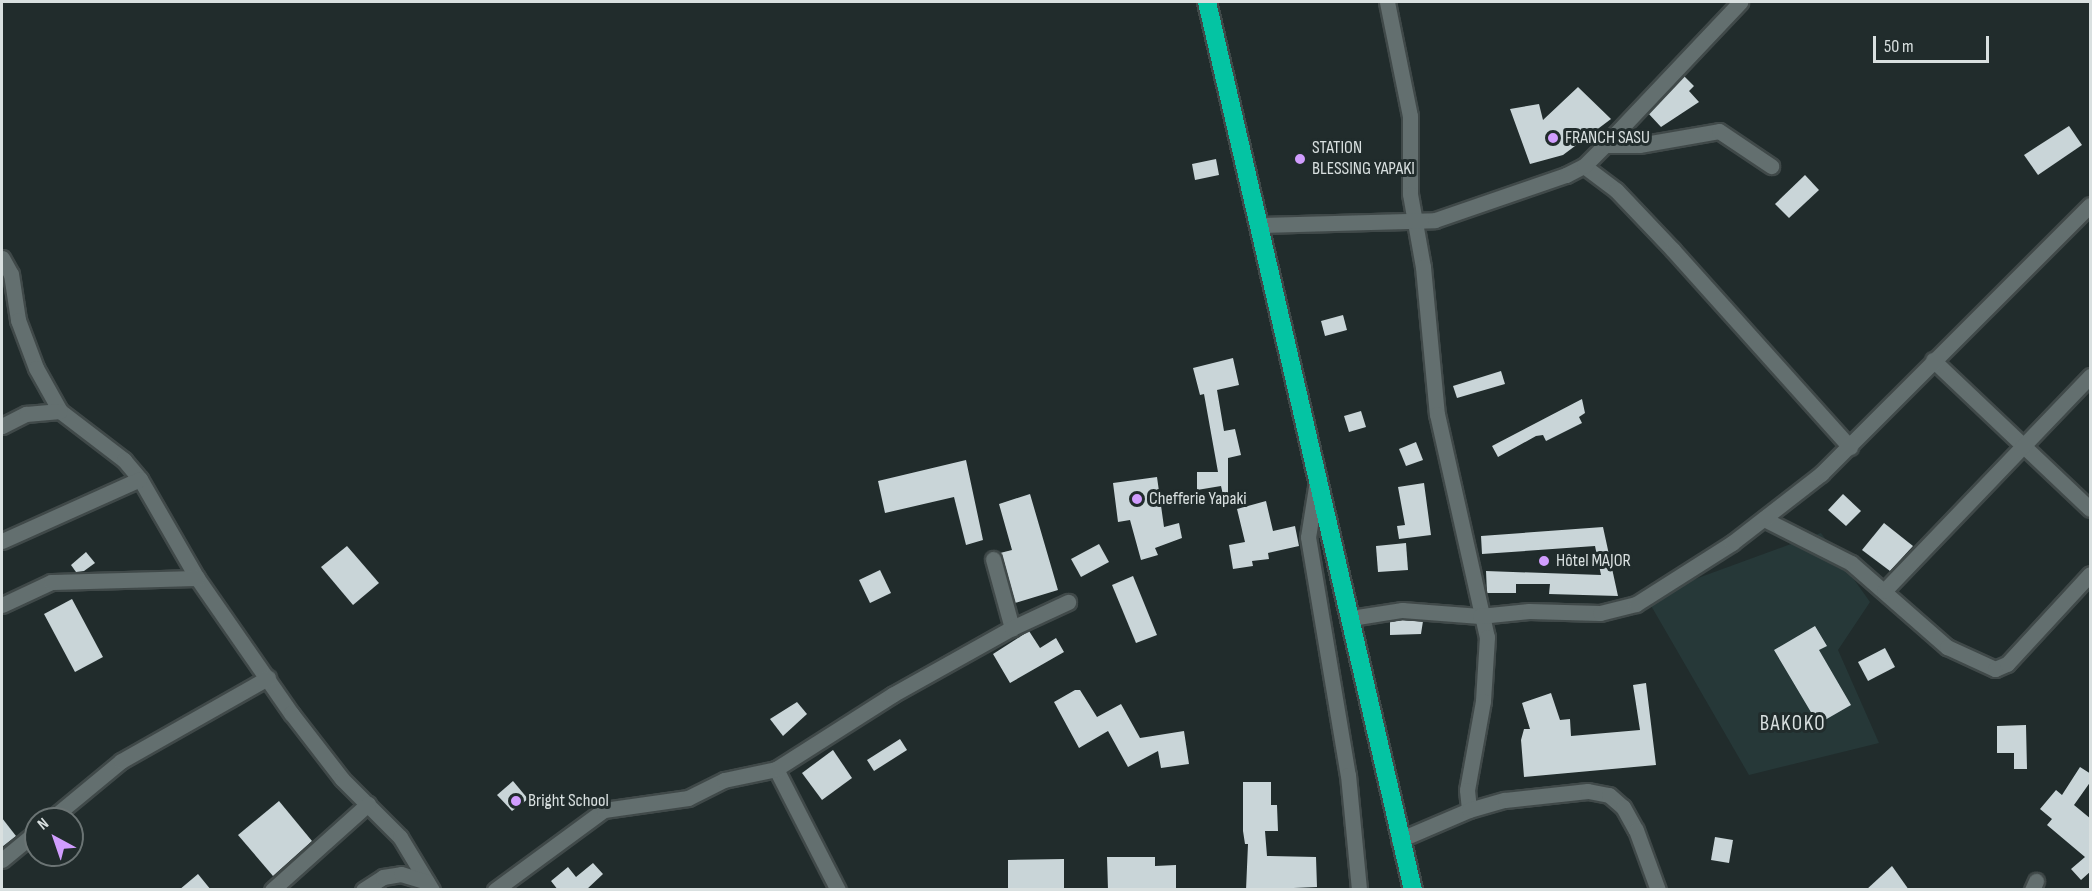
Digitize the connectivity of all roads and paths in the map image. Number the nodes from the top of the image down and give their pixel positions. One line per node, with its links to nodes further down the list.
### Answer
1 (1207, 2): 9 (highway)
2 (1387, 2): 8 (street)
3 (1740, 2): 4 (street)
4 (1605, 145): 5 (street); 6 (street)
5 (1584, 166): 8 (street); 16 (street)
6 (1771, 166)
7 (2091, 205): 11 (street)
8 (1413, 223): 9 (street); 28 (street)
9 (1261, 225): 17 (highway)
10 (2, 258): 13 (street)
11 (1932, 360): 15 (street); 16 (street)
12 (2091, 376): 15 (street)
13 (60, 411): 14 (street); 18 (street)
14 (2, 426)
15 (2022, 444): 19 (street); 25 (street)
16 (1850, 447): 20 (street)
17 (1318, 475): 29 (highway); 44 (street)
18 (140, 479): 21 (street); 24 (street)
19 (2091, 509)
20 (1764, 519): 25 (street); 28 (street)
21 (2, 541)
22 (993, 559): 30 (street)
23 (2091, 574): 25 (street)
24 (197, 578): 27 (street); 31 (street)
25 (1884, 591)
26 (1068, 602): 30 (street)
27 (2, 605)
28 (1480, 616): 29 (street); 35 (street)
29 (1351, 618): 36 (highway)
30 (1012, 628): 32 (street)
31 (268, 678): 33 (street); 34 (street)
32 (776, 769): 42 (street); 43 (street)
33 (368, 804): 39 (street); 40 (street)
34 (65, 807)
35 (1469, 810): 36 (street); 46 (street)
36 (1399, 840): 45 (highway)
37 (24, 842): 38 (street)
38 (2, 860)
39 (430, 886): 41 (street)
40 (272, 890)
41 (363, 890)
42 (495, 890)
43 (838, 890)
44 (1359, 890)
45 (1413, 890)
46 (1658, 890)

